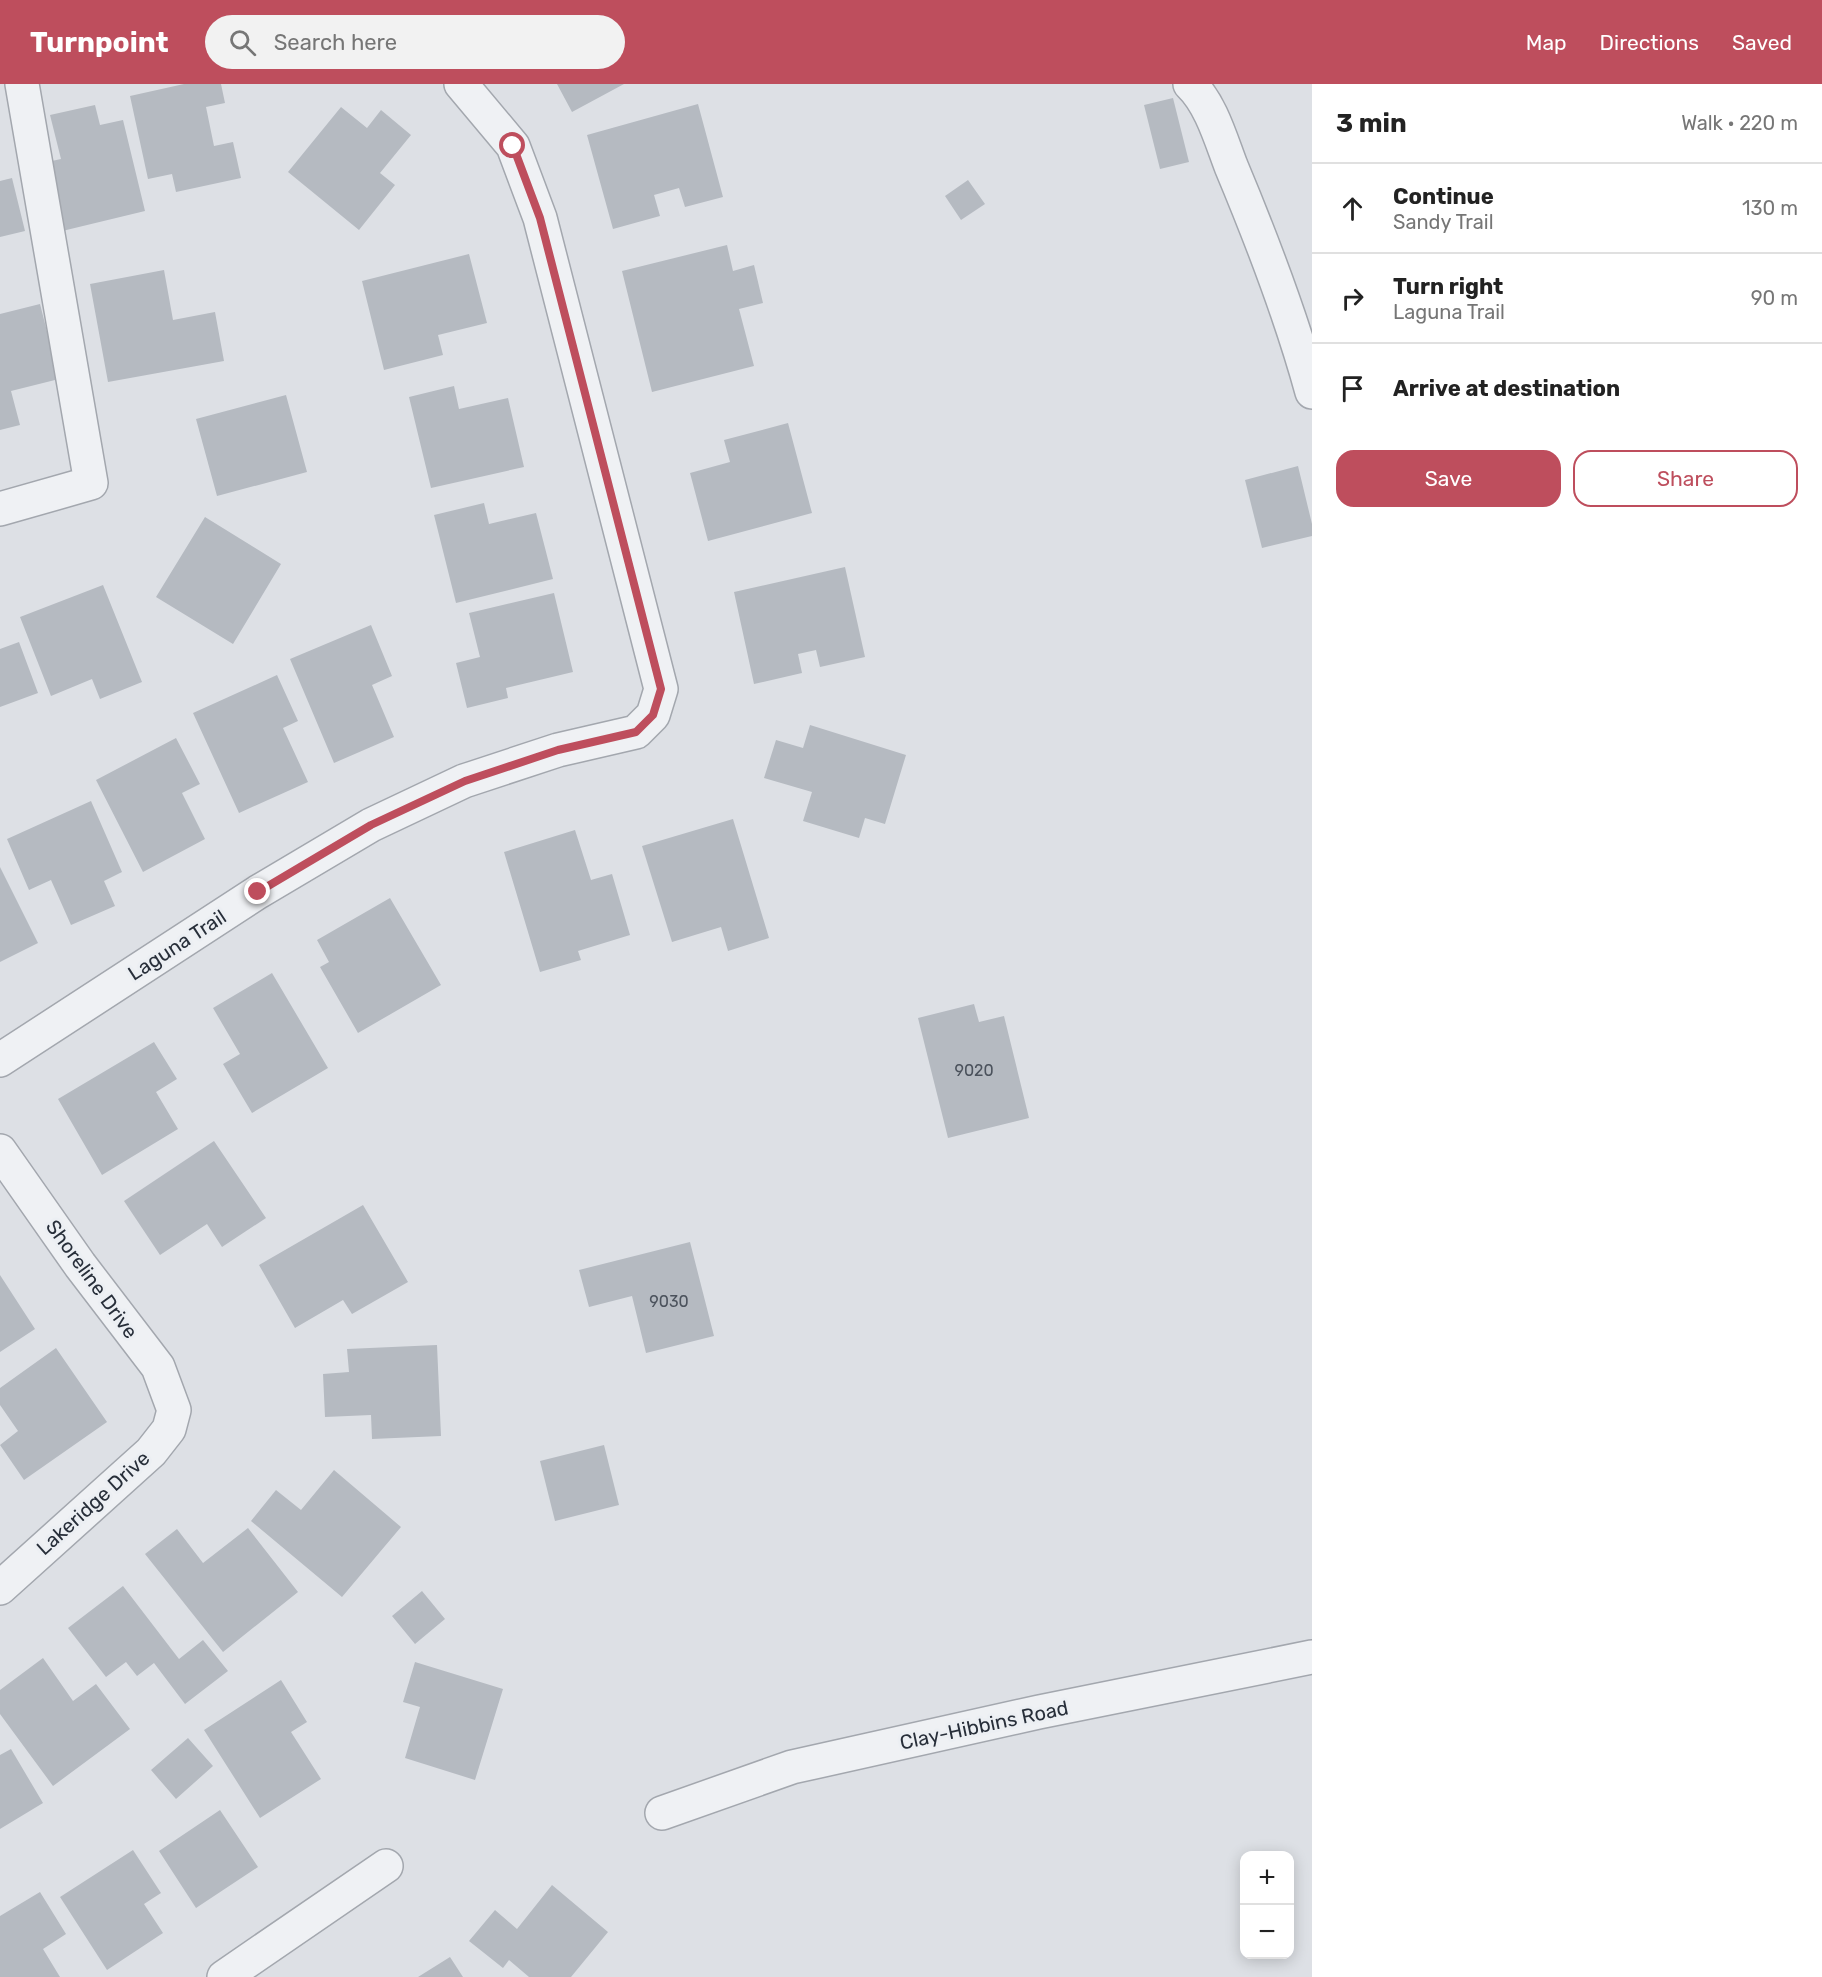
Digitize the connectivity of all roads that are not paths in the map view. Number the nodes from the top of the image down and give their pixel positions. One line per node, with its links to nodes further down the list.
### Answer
1 (22, 84): 5 (street)
2 (461, 84): 6 (street, Laguna Trail)
3 (1190, 84): 4 (street)
4 (1312, 392)
5 (0, 509)
6 (0, 1060)
7 (0, 1151): 8 (street, Shoreline Drive)
8 (174, 1410): 9 (street, Lakeridge Drive)
9 (0, 1588)
10 (1312, 1657): 11 (street, Clay-Hibbins Road)
11 (662, 1813)
12 (386, 1866): 13 (street)
13 (224, 1977)

